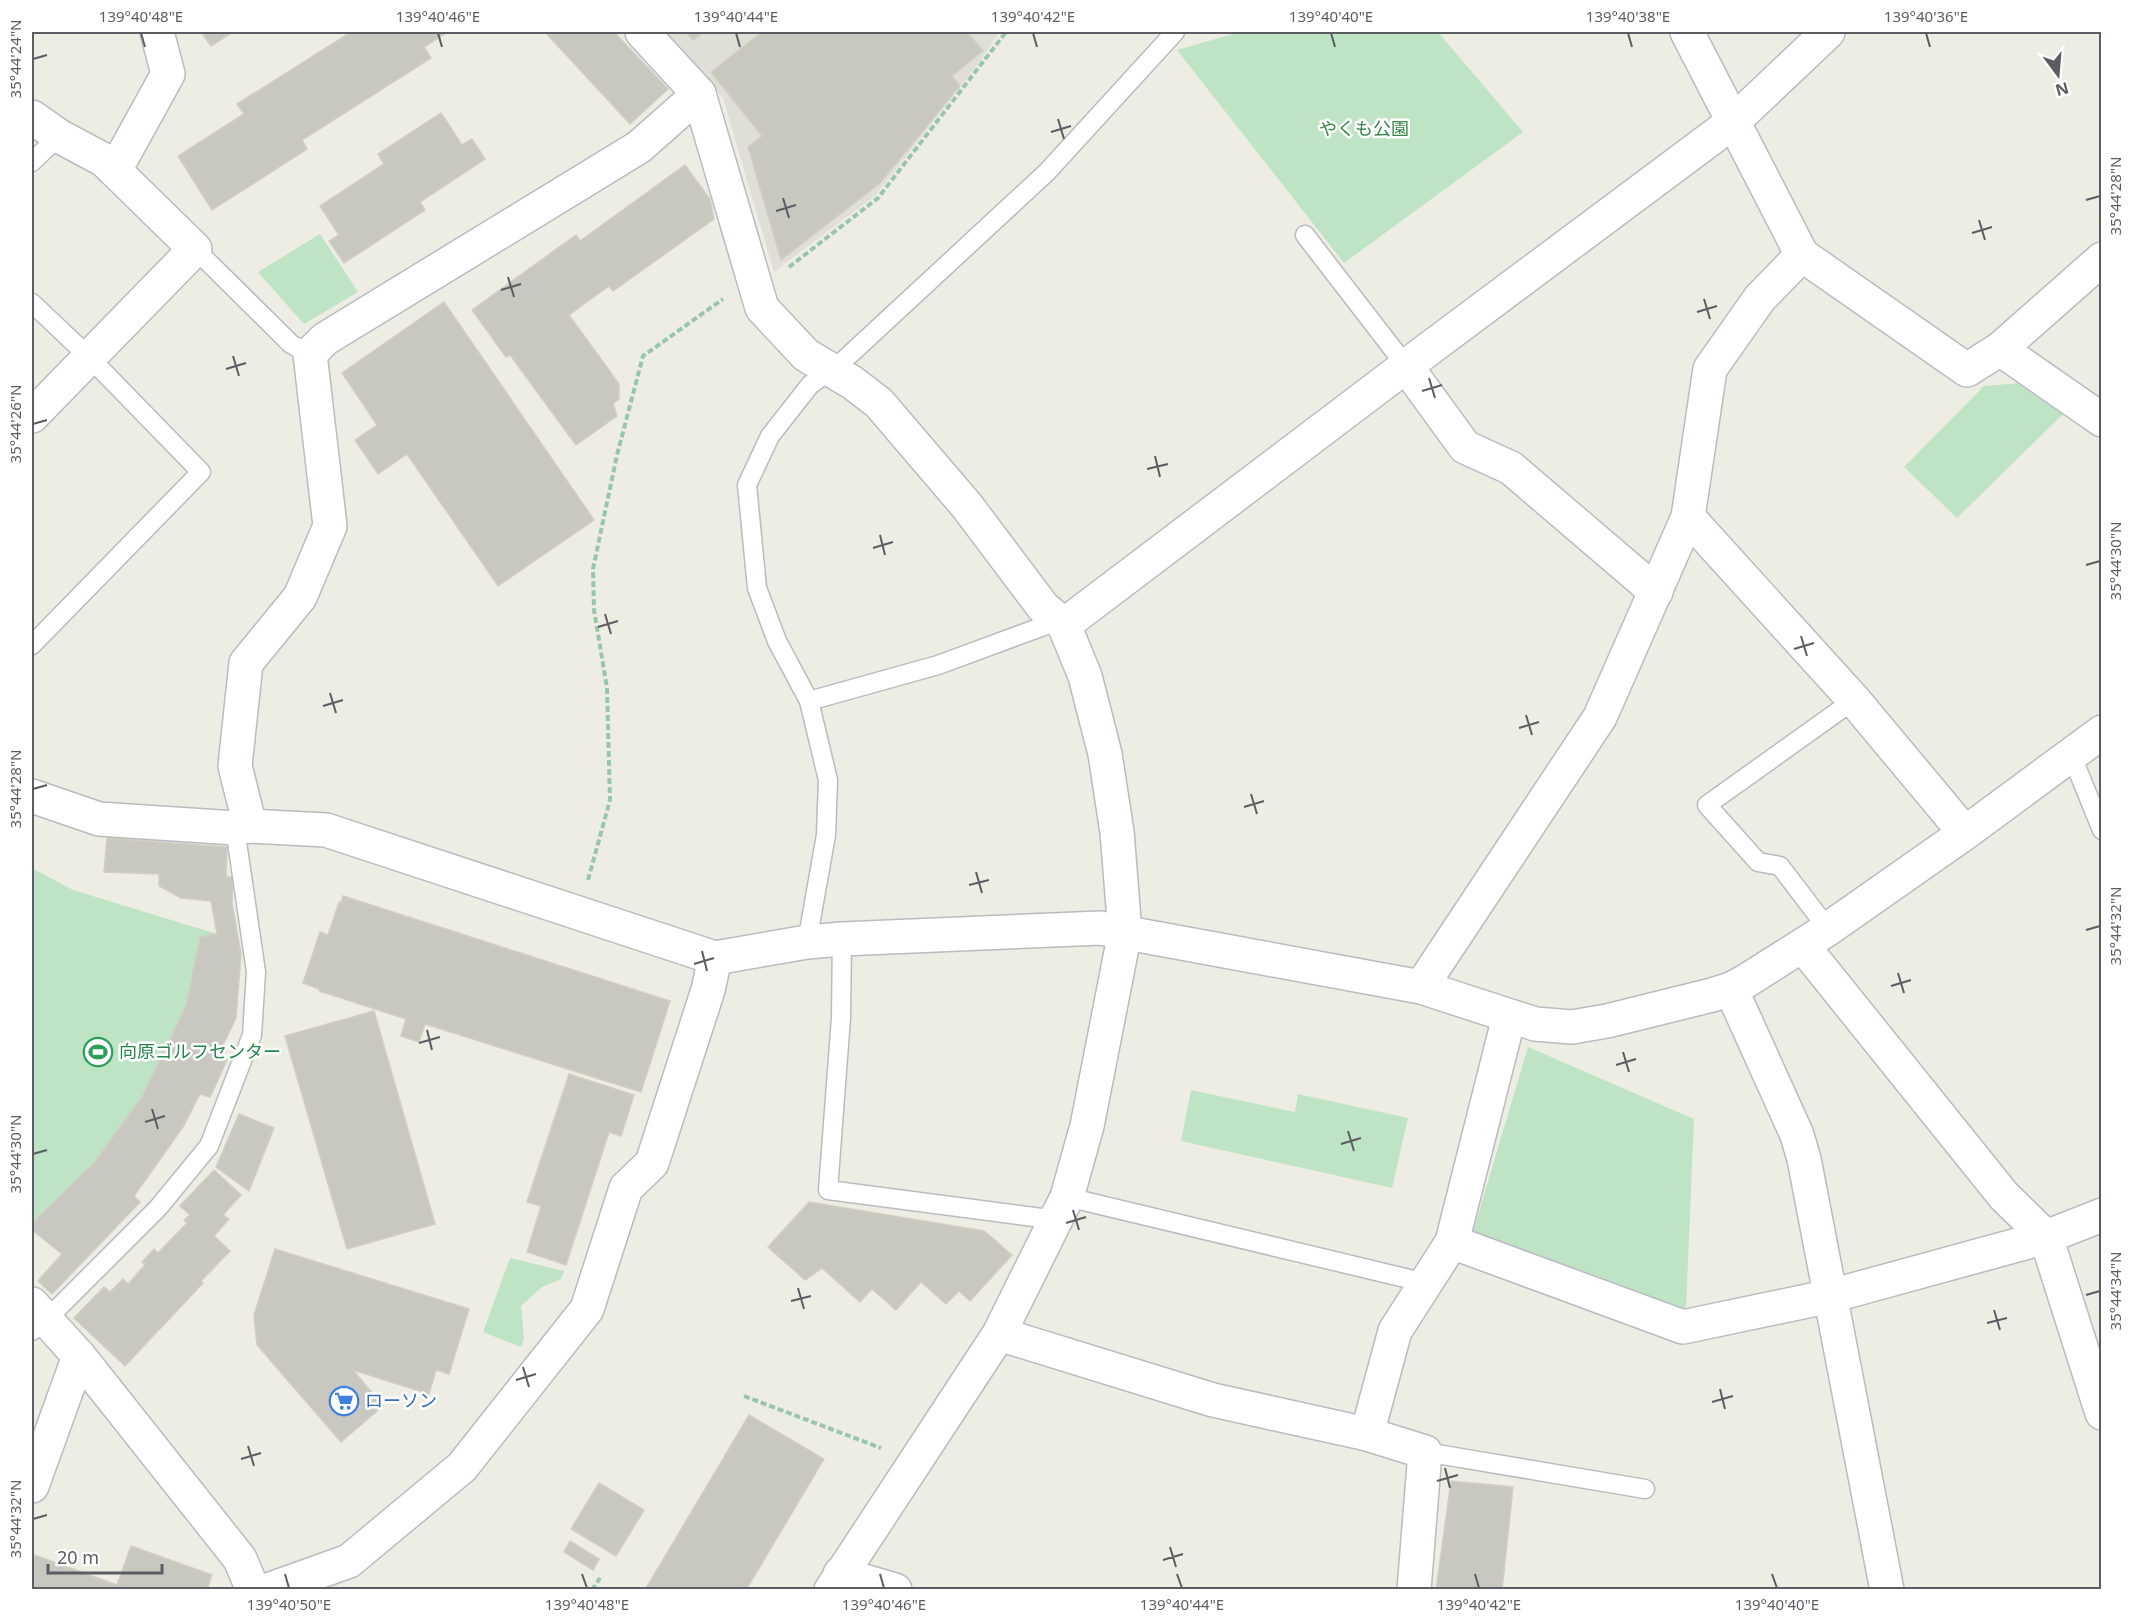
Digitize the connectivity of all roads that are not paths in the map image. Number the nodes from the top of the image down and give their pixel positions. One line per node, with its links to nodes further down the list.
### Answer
1 (157, 32): 11 (street)
2 (642, 32): 6 (street)
3 (1175, 32): 21 (lane)
4 (1687, 32): 8 (street)
5 (1828, 32): 8 (street)
6 (699, 94): 18 (street); 21 (street)
7 (32, 117): 9 (street)
8 (1733, 122): 14 (street); 20 (street)
9 (59, 136): 10 (lane); 11 (street)
10 (32, 162)
11 (115, 170): 13 (street)
12 (1305, 235): 20 (lane)
13 (195, 249): 18 (lane); 19 (street)
14 (1802, 255): 17 (street); 24 (street)
15 (2102, 259): 17 (street)
16 (32, 303): 19 (lane)
17 (2000, 349): 23 (street)
18 (310, 354): 33 (street)
19 (88, 357): 22 (street); 27 (lane)
20 (1406, 366): 25 (street); 26 (street)
21 (830, 370): 26 (street); 29 (lane)
22 (32, 416)
23 (2102, 420)
24 (1688, 517): 25 (street); 28 (street)
25 (1656, 592): 41 (street)
26 (1062, 623): 29 (lane); 36 (street)
27 (32, 645)
28 (1854, 700): 35 (street); 37 (lane)
29 (809, 701): 39 (lane)
30 (2102, 732): 31 (street)
31 (2071, 754): 34 (lane); 35 (street)
32 (32, 796): 33 (street)
33 (243, 827): 40 (street); 50 (lane)
34 (2102, 830)
35 (1965, 833): 37 (street)
36 (1125, 932): 38 (street); 41 (street); 44 (street)
37 (1816, 937): 42 (street); 46 (street)
38 (842, 939): 39 (street); 44 (lane)
39 (807, 942): 40 (street)
40 (715, 958): 60 (street)
41 (1421, 987): 43 (street)
42 (1731, 989): 43 (street); 49 (street)
43 (1509, 1017): 47 (street)
44 (1062, 1209): 48 (lane); 51 (street)
45 (2102, 1215): 46 (street)
46 (2046, 1237): 49 (street); 53 (street)
47 (1452, 1242): 48 (street); 49 (street)
48 (1426, 1284): 54 (street)
49 (1831, 1296): 63 (street)
50 (36, 1318): 52 (street)
51 (999, 1334): 54 (street); 58 (street)
52 (79, 1356): 56 (street); 59 (street)
53 (2102, 1413)
54 (1367, 1434): 55 (street)
55 (1425, 1452): 57 (lane); 62 (street)
56 (32, 1486)
57 (1645, 1489)
58 (835, 1582): 61 (street)
59 (253, 1590)
60 (268, 1590)
61 (895, 1590)
62 (1414, 1590)
63 (1887, 1590)

